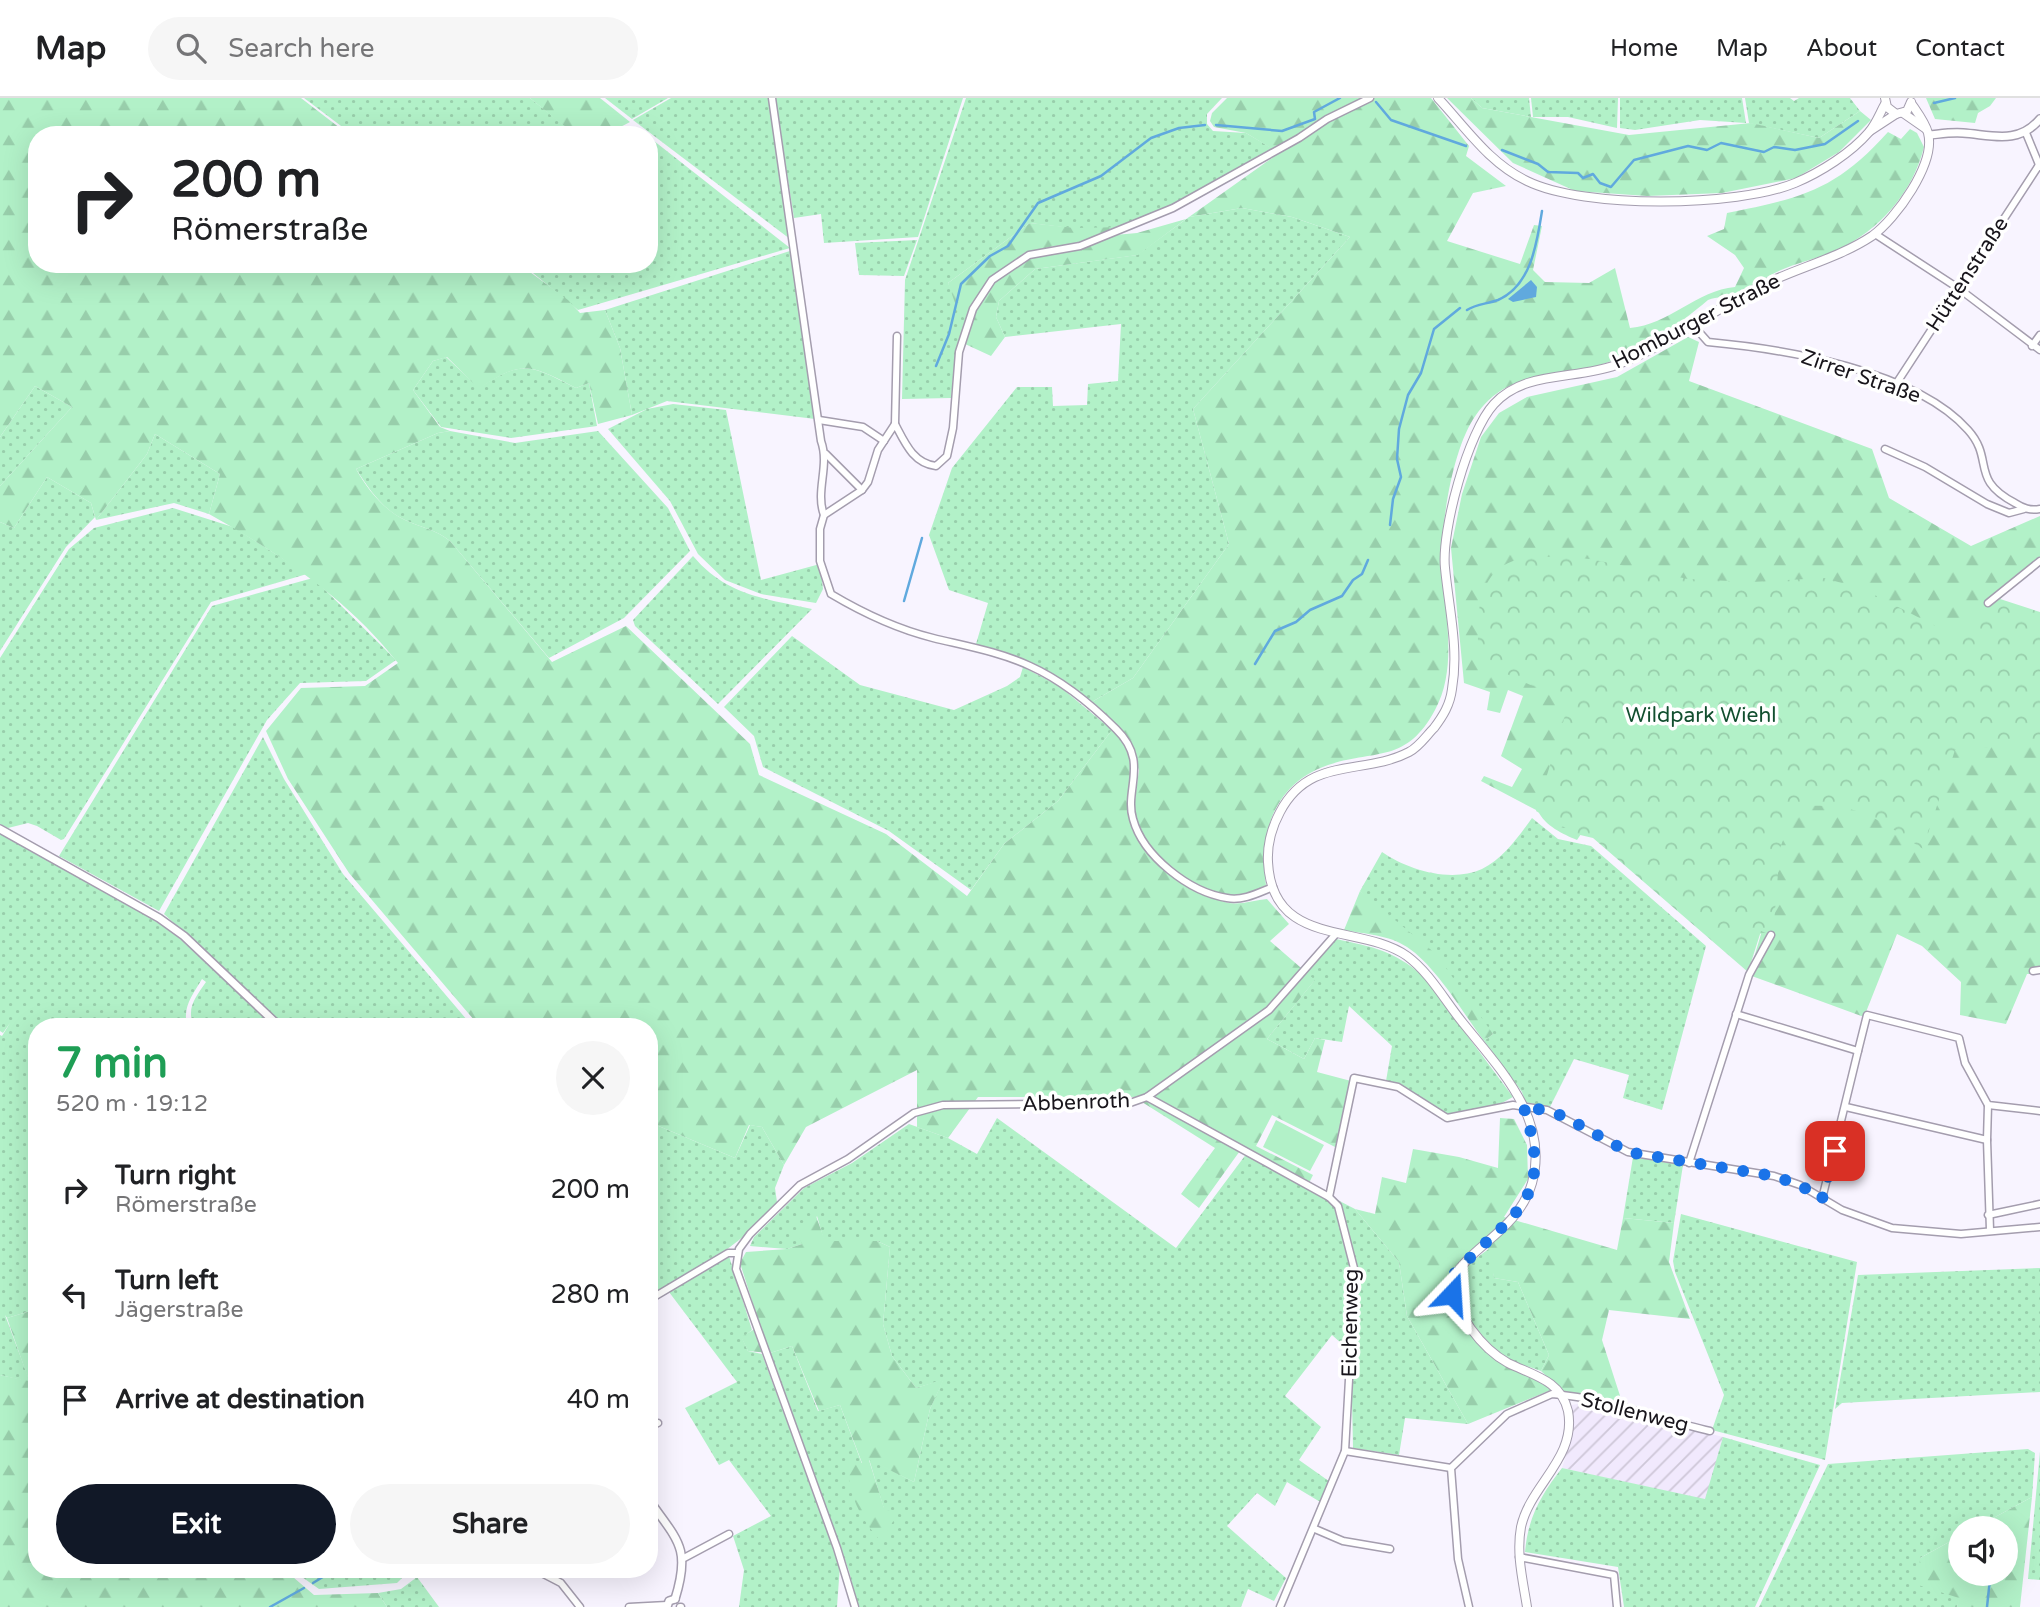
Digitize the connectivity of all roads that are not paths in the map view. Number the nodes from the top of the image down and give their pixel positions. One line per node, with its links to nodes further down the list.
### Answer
1 (772, 98): 20 (street)
2 (1370, 98): 21 (street)
3 (1438, 98): 8 (main road)
4 (1885, 101): 6 (main road); 8 (main road)
5 (1911, 101): 6 (main road); 9 (main road)
6 (1899, 113): 8 (main road); 9 (main road)
7 (2040, 119): 10 (street)
8 (1870, 131)
9 (1928, 132): 10 (street); 12 (main road, Homburger Straße)
10 (2026, 134): 11 (street)
11 (2039, 166): 13 (street, Hüttenstraße)
12 (1875, 234): 13 (street); 14 (main road, Homburger Straße)
13 (1958, 288): 17 (street); 19 (street, Hüttenstraße)
14 (1692, 324): 19 (street, Zirrer Straße); 32 (main road, Homburger Straße)
15 (2040, 335): 17 (street)
16 (897, 336): 21 (street)
17 (2032, 346): 18 (street)
18 (2040, 350)
19 (1896, 384): 26 (street, Zirrer Straße)
20 (819, 420): 22 (street); 24 (street)
21 (895, 424): 22 (street)
22 (884, 441): 25 (street)
23 (1885, 449): 26 (street, Zirrer Straße)
24 (826, 454): 25 (street); 28 (street)
25 (862, 490): 28 (street)
26 (2024, 509): 27 (street, Zirrer Straße)
27 (2040, 509)
28 (824, 515): 32 (street)
29 (2040, 561): 30 (street)
30 (1988, 603)
31 (0, 829): 36 (street)
32 (1273, 887): 33 (main road)
33 (1335, 935): 38 (street, Abbenroth); 39 (main road)
34 (1771, 935): 35 (street)
35 (1736, 1014): 37 (street); 44 (street)
36 (271, 1018)
37 (1858, 1051): 40 (street); 41 (street)
38 (1147, 1097): 45 (street); 51 (street, Abbenroth)
39 (1523, 1105): 44 (street); 45 (street); 53 (main road)
40 (1989, 1105): 42 (street); 43 (street)
41 (1846, 1107): 43 (street); 46 (street)
42 (2040, 1111)
43 (1987, 1140): 48 (street)
44 (1689, 1163): 46 (street)
45 (1329, 1197): 55 (street, Eichenweg)
46 (1822, 1199): 50 (street)
47 (2040, 1204): 48 (street)
48 (1988, 1215): 50 (street)
49 (2040, 1227): 50 (street)
50 (1990, 1230)
51 (737, 1253): 52 (street); 68 (street)
52 (658, 1295)
53 (1560, 1395): 54 (street, Stollenweg); 56 (street); 61 (main road)
54 (1710, 1431)
55 (1345, 1451): 56 (street); 58 (street, Eichenweg)
56 (1451, 1468): 70 (street)
57 (658, 1513): 62 (street)
58 (1315, 1529): 60 (street); 69 (street, Eichenweg)
59 (729, 1534): 62 (street)
60 (1390, 1549)
61 (1519, 1557): 71 (main road); 72 (street)
62 (684, 1558): 64 (street)
63 (551, 1578): 66 (street)
64 (679, 1605): 65 (street)
65 (667, 1606): 67 (street)
66 (580, 1607)
67 (629, 1607)
68 (855, 1607)
69 (1280, 1607)
70 (1469, 1607)
71 (1527, 1607)
72 (1617, 1607)

